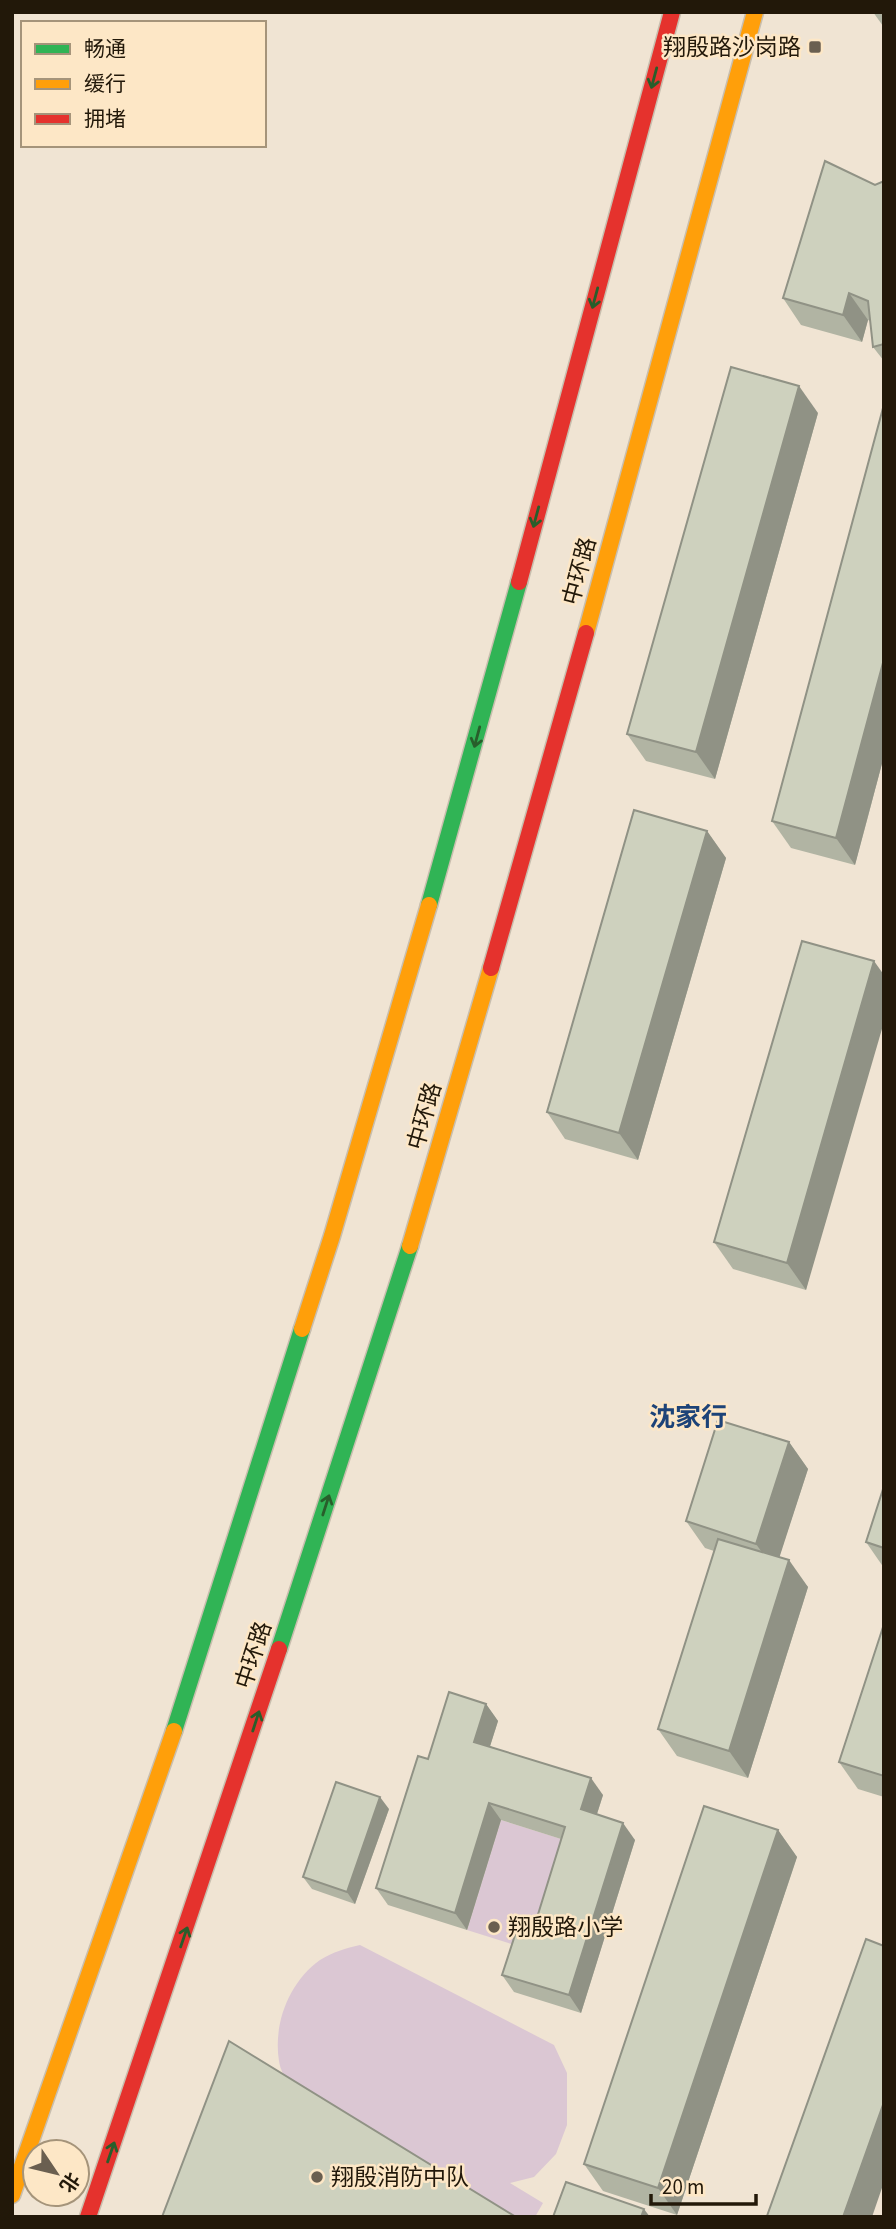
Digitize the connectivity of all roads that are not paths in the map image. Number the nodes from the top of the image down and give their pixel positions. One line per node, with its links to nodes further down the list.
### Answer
1 (672, 12): 3 (highway, one-way to 3)
2 (755, 12): 4 (highway, 中环路, one-way to 2)
3 (12, 2195)
4 (88, 2217)

